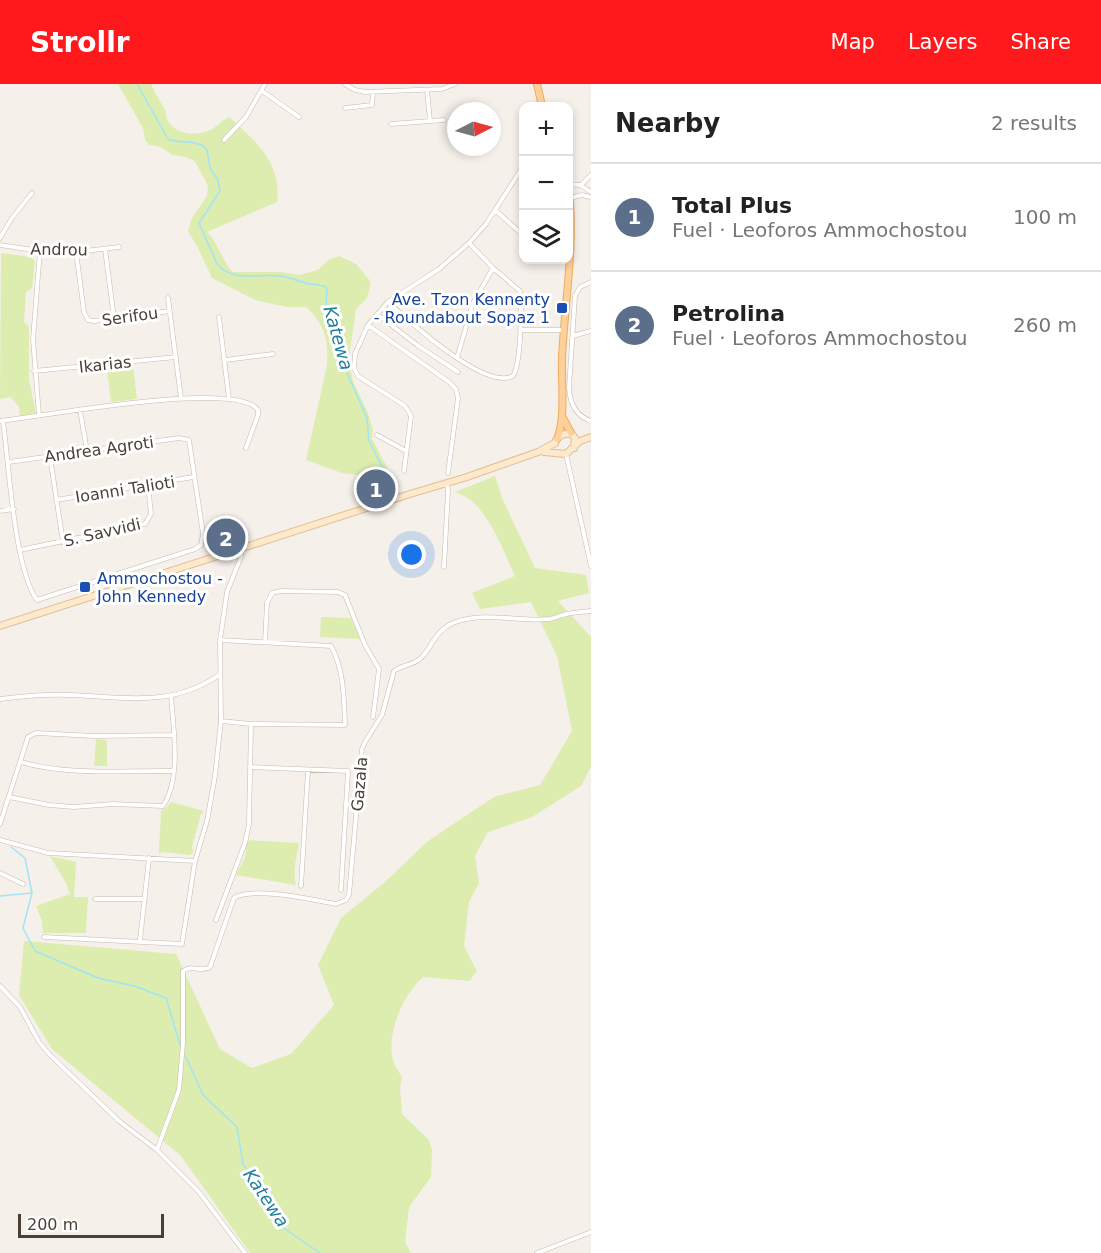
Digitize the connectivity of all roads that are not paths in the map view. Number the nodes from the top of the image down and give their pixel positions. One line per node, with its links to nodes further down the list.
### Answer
1 (265, 84): 8 (street)
2 (345, 84): 9 (street)
3 (412, 84): 6 (street)
4 (455, 84): 7 (street)
5 (537, 84): 10 (main road)
6 (413, 90): 7 (street); 9 (street)
7 (427, 90): 14 (street)
8 (262, 91): 12 (street); 16 (street)
9 (373, 92): 11 (street)
10 (541, 102)
11 (345, 108)
12 (300, 117)
13 (444, 120): 14 (street)
14 (430, 121): 15 (street)
15 (391, 124)
16 (225, 140)
17 (519, 173): 25 (street)
18 (591, 175): 19 (street)
19 (580, 185): 20 (street); 21 (street)
20 (573, 186)
21 (591, 192)
22 (32, 193): 28 (street)
23 (573, 197): 24 (street)
24 (591, 197)
25 (495, 210): 27 (street); 29 (street)
26 (571, 210): 45 (main road)
27 (519, 232)
28 (0, 238)
29 (469, 243): 35 (street); 38 (street)
30 (0, 245): 33 (street, Androu)
31 (119, 247): 32 (street, Androu)
32 (105, 249): 34 (street, Androu); 42 (street)
33 (40, 250): 34 (street, Androu); 52 (street)
34 (76, 252): 42 (street, Serifou)
35 (493, 268): 44 (street); 50 (street)
36 (591, 282): 47 (street)
37 (168, 298): 39 (street)
38 (388, 302): 40 (street); 50 (street)
39 (170, 311): 42 (street, Serifou); 49 (street)
40 (377, 314): 43 (street); 53 (street)
41 (219, 317): 51 (street)
42 (114, 318)
43 (368, 325): 68 (street); 74 (street)
44 (520, 330): 45 (street); 50 (street)
45 (563, 330): 58 (main road)
46 (591, 332): 47 (street)
47 (573, 336): 60 (street)
48 (273, 354): 51 (street)
49 (176, 357): 52 (street, Ikarias); 54 (street)
50 (457, 358)
51 (225, 360): 55 (street)
52 (34, 371): 57 (street)
53 (458, 372)
54 (181, 398): 55 (street); 56 (street)
55 (229, 400): 65 (street)
56 (80, 410): 57 (street); 67 (street)
57 (39, 415): 59 (street)
58 (562, 415): 61 (main road); 64 (main road)
59 (2, 421): 72 (street)
60 (591, 421)
61 (572, 433): 63 (main road); 64 (main road); 66 (main road)
62 (377, 435): 68 (street)
63 (591, 435): 66 (main road)
64 (556, 441): 69 (main road); 70 (main road)
65 (246, 448)
66 (573, 448): 70 (main road)
67 (87, 450): 71 (street, Andrea Agroti); 75 (street, Andrea Agroti)
68 (406, 451): 73 (street)
69 (538, 452): 70 (main road); 76 (main road)
70 (563, 454): 83 (street)
71 (50, 456): 72 (street, Andrea Agroti); 78 (street)
72 (9, 462): 79 (street)
73 (404, 471)
74 (448, 473)
75 (194, 477): 77 (street, Ioanni Talioti); 84 (street)
76 (447, 483): 82 (main road); 86 (street)
77 (148, 485): 78 (street, Ioanni Talioti); 81 (street, S. Savvidi)
78 (56, 500): 81 (street)
79 (14, 509): 80 (street); 84 (street)
80 (0, 511)
81 (63, 542): 84 (street, S. Savvidi)
82 (242, 548): 88 (main road); 89 (street)
83 (589, 548): 85 (street)
84 (20, 549)
85 (591, 566)
86 (444, 567)
87 (591, 611): 117 (street, Gazala)
88 (0, 626)
89 (220, 640): 90 (street); 91 (street)
90 (265, 642): 94 (street); 96 (street)
91 (220, 675): 92 (street); 95 (street)
92 (171, 694): 93 (street); 97 (street)
93 (0, 699)
94 (373, 717)
95 (221, 721): 96 (street); 106 (street)
96 (251, 724): 99 (street)
97 (173, 735): 98 (street); 101 (street)
98 (21, 762): 101 (street); 102 (street)
99 (250, 766): 100 (street); 113 (street)
100 (308, 770): 109 (street); 110 (street)
101 (174, 771): 102 (street)
102 (9, 796): 103 (street)
103 (0, 824)
104 (0, 840): 105 (street)
105 (149, 858): 106 (street); 112 (street)
106 (195, 861): 115 (street)
107 (0, 873): 108 (street)
108 (23, 884)
109 (301, 886)
110 (341, 890)
111 (95, 898): 112 (street)
112 (145, 899): 115 (street)
113 (216, 920)
114 (44, 937): 115 (street)
115 (140, 940)
116 (0, 986): 117 (street)
117 (158, 1150): 119 (street)
118 (591, 1232): 120 (street)
119 (245, 1253)
120 (537, 1253)

